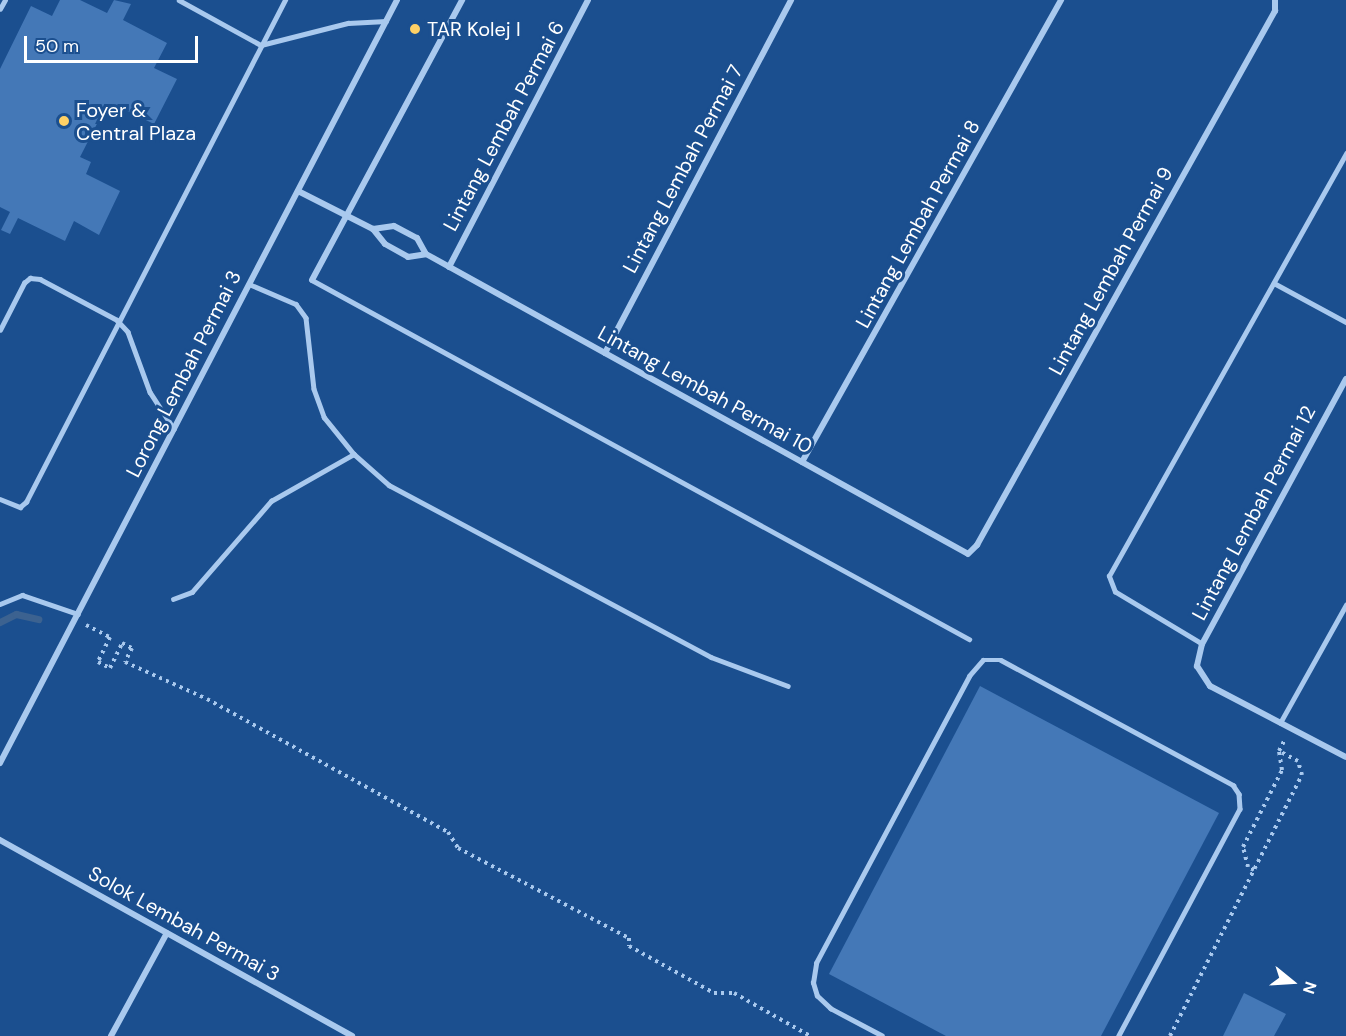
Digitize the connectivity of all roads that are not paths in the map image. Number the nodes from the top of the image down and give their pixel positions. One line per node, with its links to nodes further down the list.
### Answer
1 (5, 0): 10 (lane)
2 (179, 0): 12 (lane)
3 (285, 0): 12 (lane)
4 (397, 0): 11 (street, Lorong Lembah Permai 3)
5 (462, 0): 15 (street)
6 (588, 0): 18 (street, Lintang Lembah Permai 6)
7 (791, 0): 25 (street, Lintang Lembah Permai 7)
8 (1061, 0): 29 (street, Lintang Lembah Permai 8)
9 (1275, 0): 31 (street, Lintang Lembah Permai 9)
10 (0, 9)
11 (386, 21): 12 (lane); 14 (street, Lorong Lembah Permai 3)
12 (261, 45): 22 (lane)
13 (1346, 153): 20 (lane)
14 (298, 191): 15 (street, Lintang Lembah Permai 10); 21 (street, Lorong Lembah Permai 3)
15 (347, 216): 16 (street, Lintang Lembah Permai 10); 19 (street)
16 (373, 228): 17 (street, Lintang Lembah Permai 10); 17 (street, Lintang Lembah Permai 10)
17 (426, 254): 18 (street, Lintang Lembah Permai 10)
18 (449, 267): 25 (street, Lintang Lembah Permai 10)
19 (312, 280): 36 (lane)
20 (1274, 283): 23 (lane); 37 (lane)
21 (249, 284): 27 (street, Lorong Lembah Permai 3); 28 (lane)
22 (117, 320): 24 (lane); 27 (lane); 30 (lane)
23 (1346, 322)
24 (0, 330)
25 (605, 353): 29 (street, Lintang Lembah Permai 10)
26 (1346, 379): 37 (street, Lintang Lembah Permai 12)
27 (174, 429): 35 (street, Lorong Lembah Permai 3)
28 (354, 454): 32 (lane); 38 (lane)
29 (802, 462): 31 (street, Lintang Lembah Permai 10)
30 (0, 499)
31 (968, 554)
32 (173, 599)
33 (0, 604): 35 (lane)
34 (1346, 606): 39 (lane)
35 (76, 617): 41 (street, Lorong Lembah Permai 3)
36 (969, 639)
37 (1202, 644): 39 (street, Lintang Lembah Permai 12)
38 (788, 686)
39 (1280, 723): 40 (street)
40 (1346, 757)
41 (0, 763)
42 (0, 840): 43 (street, Solok Lembah Permai 3)
43 (167, 933): 44 (street); 45 (street, Solok Lembah Permai 3)
44 (111, 1036)
45 (352, 1036)
46 (882, 1036): 47 (lane)
47 (1119, 1036)

